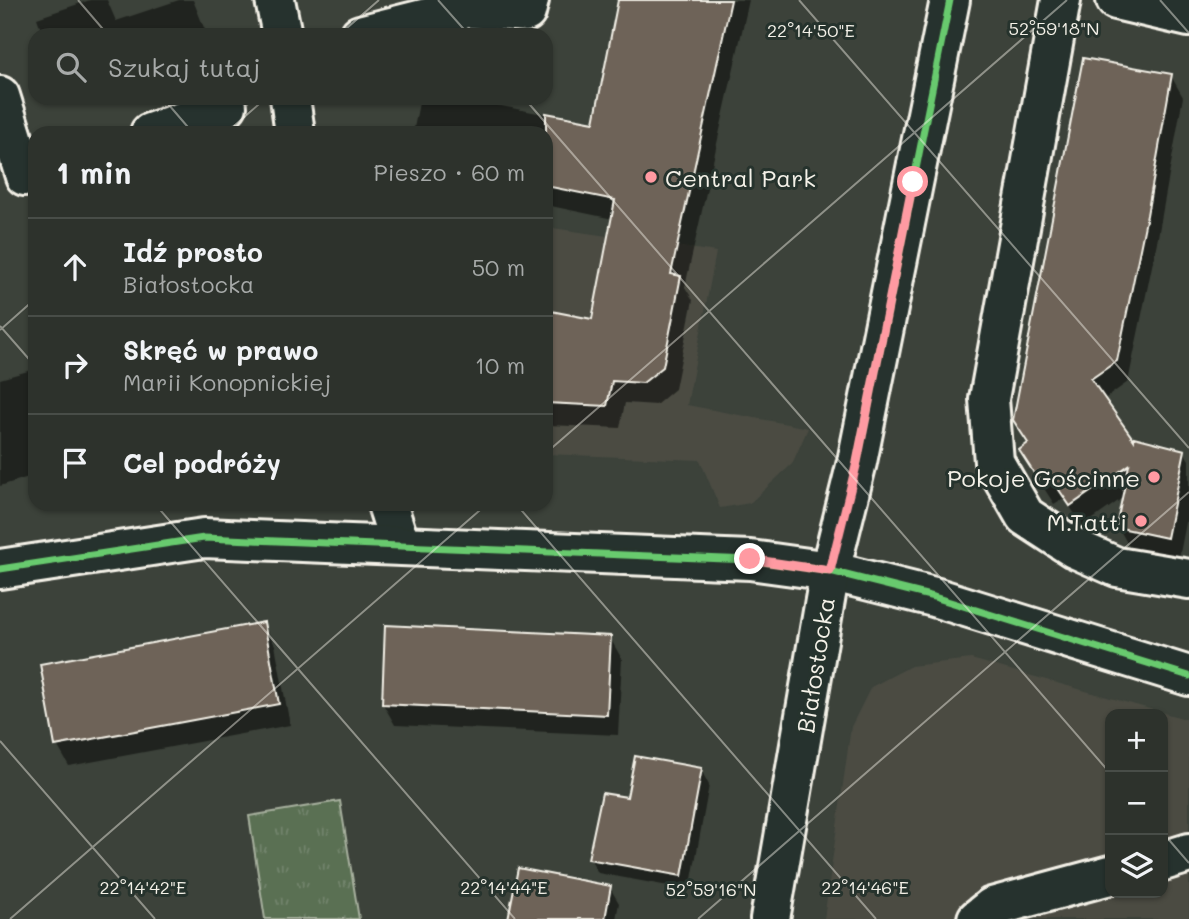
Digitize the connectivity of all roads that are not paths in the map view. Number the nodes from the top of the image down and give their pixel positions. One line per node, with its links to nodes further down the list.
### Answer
1 (275, 0): 7 (street)
2 (529, 0): 8 (street)
3 (950, 0): 18 (street, Białostocka)
4 (1061, 0): 19 (street)
5 (1116, 0): 6 (street)
6 (1165, 9)
7 (281, 28)
8 (388, 28)
9 (0, 96): 14 (street)
10 (291, 105): 13 (street)
11 (227, 106): 12 (street)
12 (170, 126)
13 (294, 126)
14 (28, 176)
15 (389, 511): 16 (street)
16 (400, 545): 17 (street); 18 (street)
17 (0, 569)
18 (830, 571): 20 (street); 24 (street, Białostocka)
19 (1189, 579)
20 (1189, 676)
21 (1189, 853): 22 (street)
22 (1168, 859)
23 (1105, 876): 25 (street)
24 (770, 919)
25 (977, 919)

